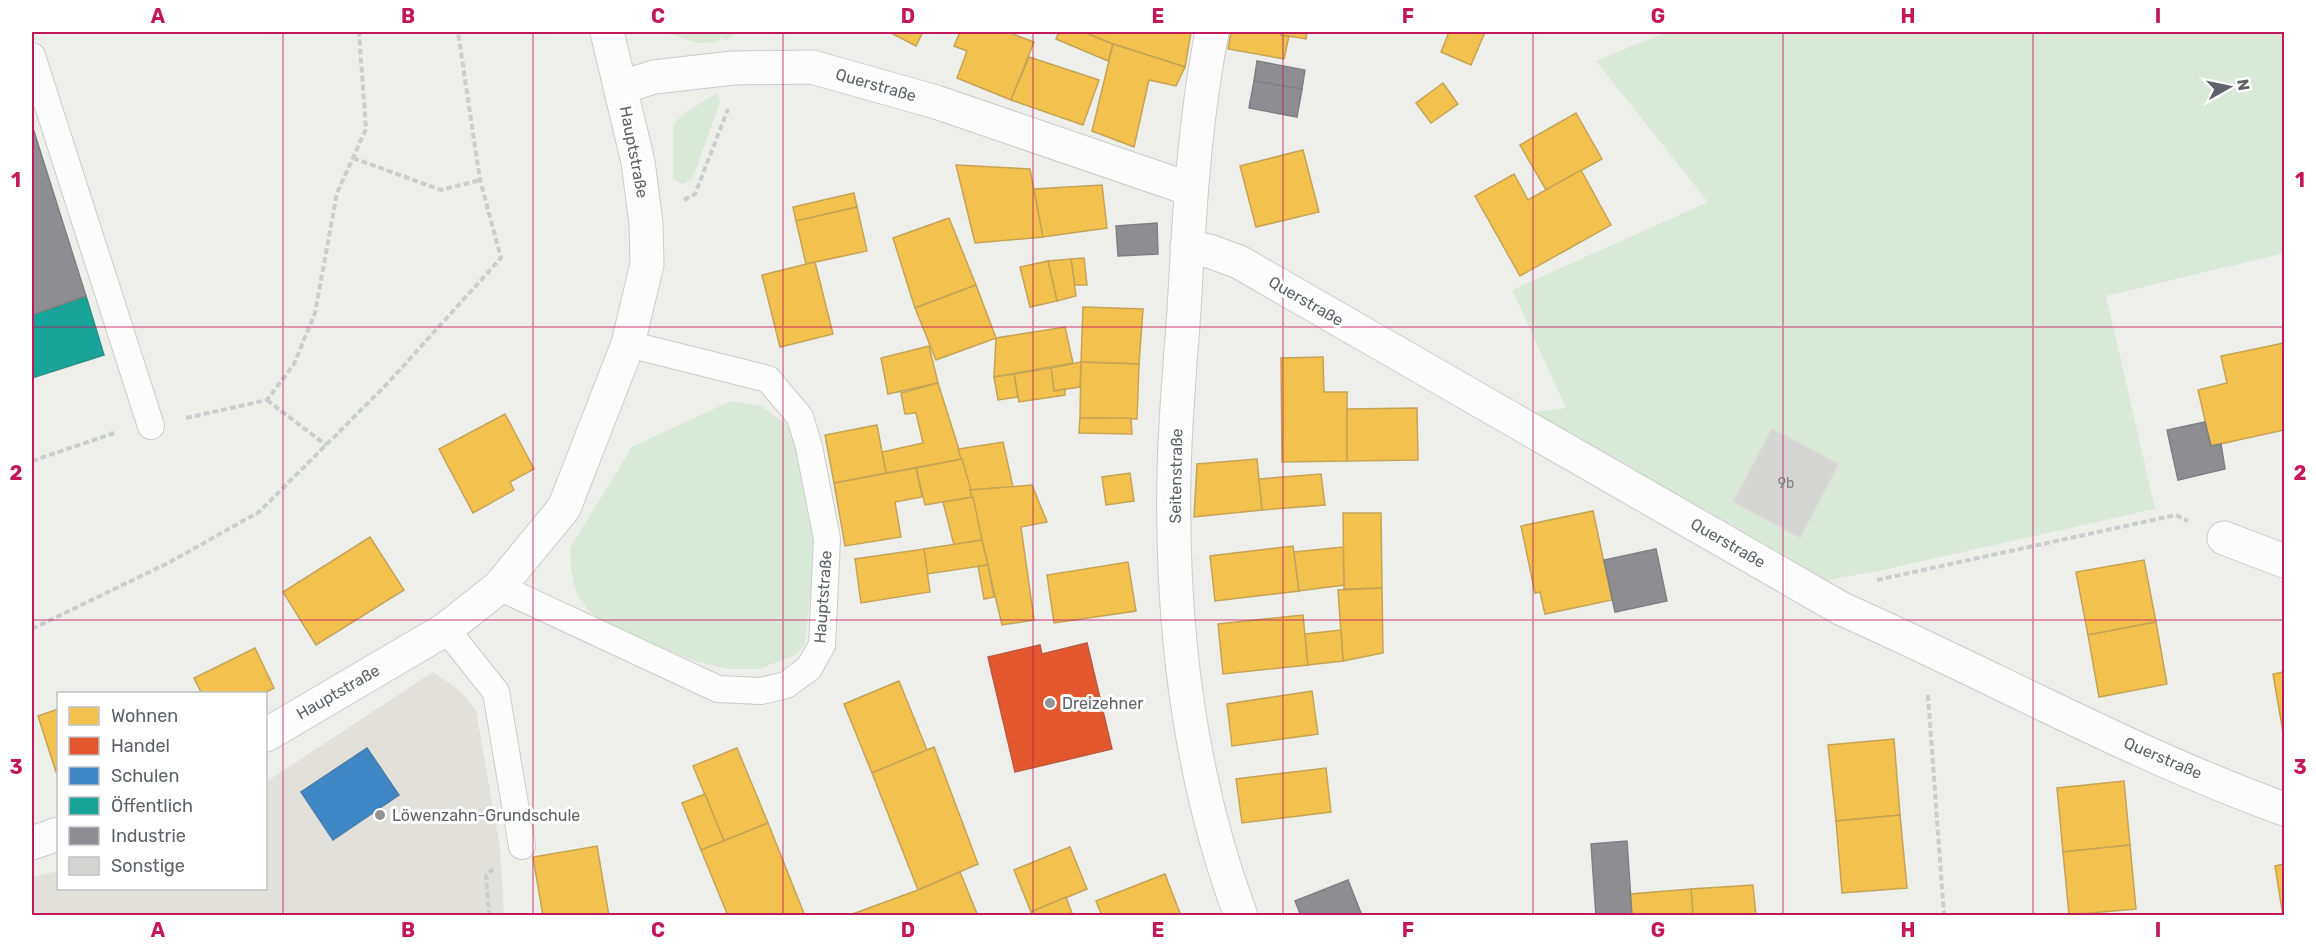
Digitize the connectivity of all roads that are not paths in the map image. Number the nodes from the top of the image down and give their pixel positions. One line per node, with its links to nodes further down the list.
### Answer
1 (607, 32): 4 (street, Hauptstraße)
2 (1212, 32): 5 (street, Seitenstraße)
3 (32, 56): 8 (lane)
4 (622, 87): 5 (street, Querstraße); 7 (street, Hauptstraße)
5 (1190, 189): 6 (street, Seitenstraße)
6 (1187, 247): 14 (street, Querstraße); 18 (street, Seitenstraße)
7 (628, 345): 11 (street, Hauptstraße); 11 (lane, Hauptstraße)
8 (151, 426)
9 (2224, 538): 10 (street)
10 (2284, 561)
11 (499, 587): 12 (street, Hauptstraße)
12 (446, 628): 13 (street, Hauptstraße); 17 (lane)
13 (267, 734)
14 (2284, 809)
15 (57, 834): 16 (street)
16 (32, 843)
17 (522, 846)
18 (1241, 915)

